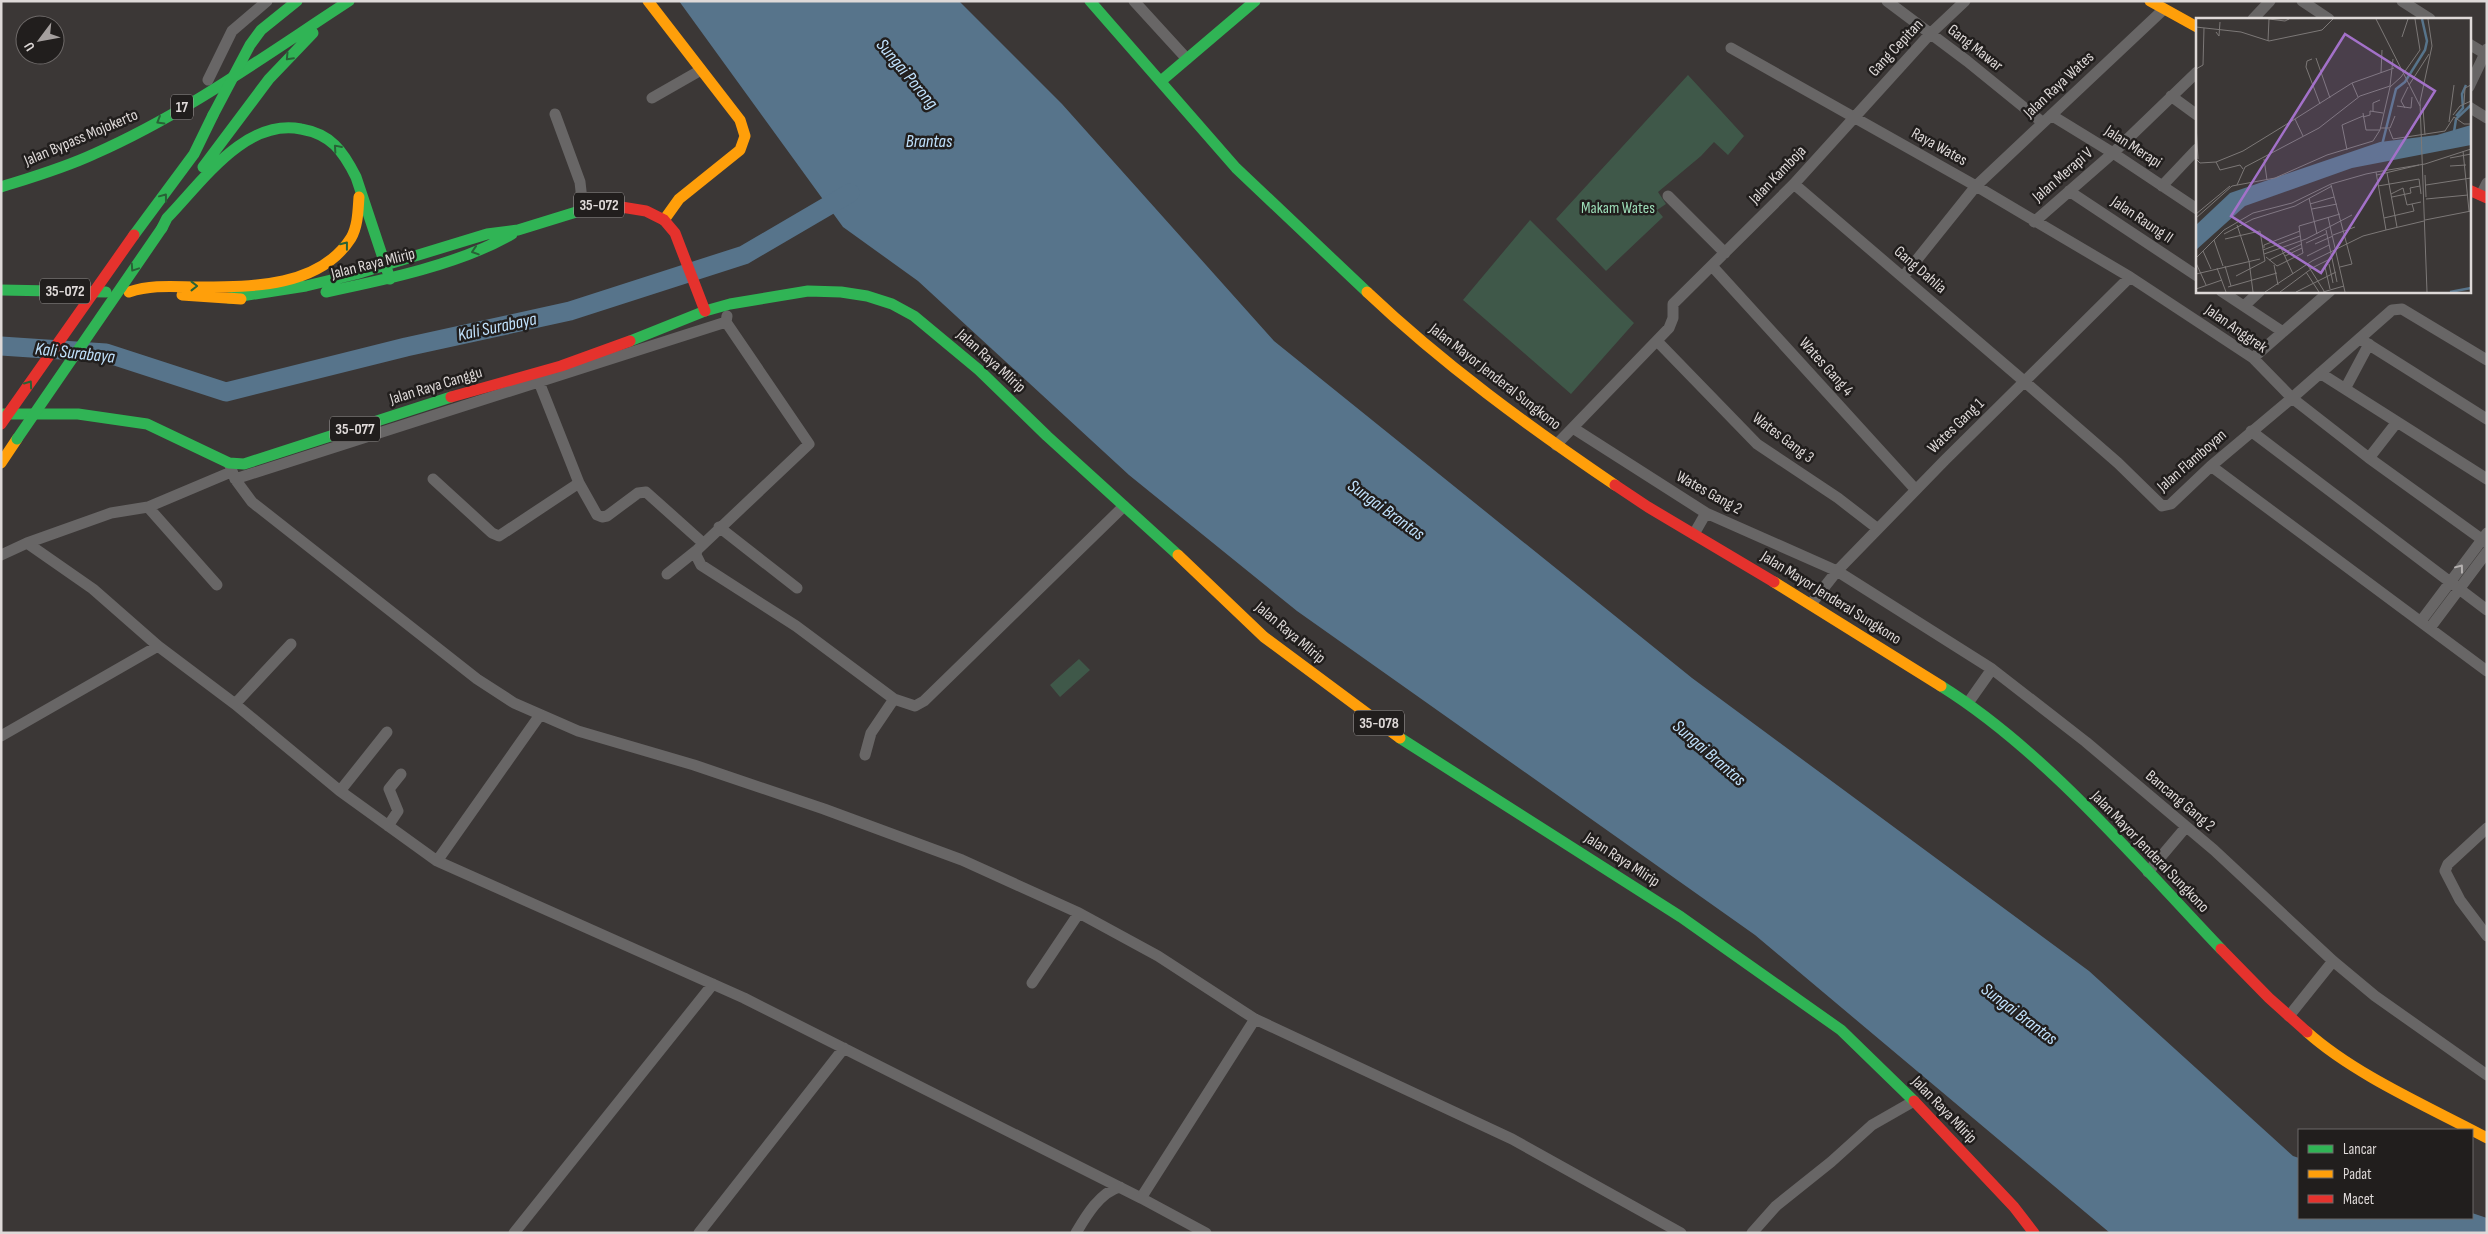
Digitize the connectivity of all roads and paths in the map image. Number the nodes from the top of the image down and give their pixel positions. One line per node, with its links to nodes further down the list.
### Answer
1 (267, 1): 27 (street)
2 (297, 1): 89 (main road, one-way to 2, bridge)
3 (331, 1): 27 (main road, Jalan Bypass Mojokerto / 17)
4 (350, 1): 47 (main road, Jalan Bypass Mojokerto / 17, one-way to 47); 57 (main road, one-way to 57)
5 (648, 1): 25 (main road)
6 (1090, 1): 28 (main road, Jalan Mayor Jenderal Sungkono)
7 (1134, 1): 24 (street)
8 (1255, 1): 24 (main road)
9 (1887, 1): 20 (street, Gang Mawar)
10 (1964, 1): 20 (street, Gang Cepitan)
11 (2150, 1): 15 (main road)
12 (2270, 1): 16 (street)
13 (2302, 1): 17 (street)
14 (2402, 1): 18 (street)
15 (2168, 5): 19 (main road); 37 (street, Jalan Raya Wates)
16 (2254, 18)
17 (2328, 18)
18 (2428, 18)
19 (2196, 26)
20 (1930, 34): 35 (street, Gang Cepitan); 37 (street, Gang Mawar)
21 (2470, 44): 23 (street)
22 (1731, 48): 35 (street, Raya Wates)
23 (2486, 51): 29 (street)
24 (1187, 59): 28 (main road)
25 (702, 70): 31 (street); 55 (main road)
26 (2196, 73): 30 (street, Jalan Merapi V)
27 (208, 80): 39 (main road, Jalan Bypass Mojokerto / 17)
28 (1161, 81): 92 (main road, Jalan Mayor Jenderal Sungkono)
29 (2470, 84)
30 (2171, 96): 34 (street); 40 (street, Jalan Merapi V)
31 (652, 98)
32 (2470, 108): 36 (street)
33 (555, 114): 54 (street)
34 (2196, 114)
35 (1854, 118): 44 (street, Jalan Kamboja); 45 (street, Raya Wates)
36 (2487, 118)
37 (2046, 119): 40 (street, Jalan Merapi); 45 (street, Jalan Raya Wates)
38 (2196, 150): 46 (street)
39 (70, 151)
40 (2113, 153): 46 (street, Jalan Merapi); 50 (street, Jalan Merapi V)
41 (54, 157): 42 (main road, Jalan Bypass Mojokerto)
42 (1, 176)
43 (2487, 183): 52 (street)
44 (1794, 184): 59 (street, Jalan Kamboja); 63 (street, Gang Dahlia)
45 (1976, 186): 56 (street, Raya Wates); 63 (street, Jalan Raya Wates)
46 (2162, 186): 53 (street, Jalan Merapi)
47 (1, 187)
48 (359, 190): 57 (main road, one-way to 57); 60 (main road); 67 (main road, one-way to 48)
49 (2470, 190): 52 (main road)
50 (2069, 191): 56 (street, Jalan Merapi V); 62 (street, Jalan Raung II)
51 (1668, 196): 59 (street)
52 (2484, 196)
53 (2195, 206)
54 (582, 209): 55 (main road, Jalan Raya Mlirip / 35-072); 58 (main road, Jalan Raya Mlirip / 35-072)
55 (664, 220): 74 (main road, Jalan Raya Mlirip / 35-072)
56 (2034, 222): 64 (street, Raya Wates)
57 (165, 223): 94 (main road, one-way to 94, bridge)
58 (518, 230): 60 (main road, Jalan Raya Mlirip / 35-072); 65 (main road, Jalan Raya Mlirip / 35-072, one-way to 65)
59 (1725, 254): 61 (street, Jalan Kamboja)
60 (386, 265): 65 (main road); 71 (main road, Jalan Raya Mlirip / 35-072)
61 (1712, 266): 77 (street, Jalan Kamboja); 100 (street, Wates Gang 4)
62 (2196, 275)
63 (1903, 277): 83 (street, Gang Dahlia)
64 (2130, 277): 79 (street, Jalan Anggrek); 83 (street, Wates Gang 1)
65 (390, 279): 71 (main road, Jalan Raya Mlirip / 35-072)
66 (1, 290): 67 (main road, Jalan Raya Mlirip / 35-072)
67 (129, 292): 71 (main road, Jalan Raya Mlirip / 35-072)
68 (2222, 292): 73 (street)
69 (2259, 292): 73 (street)
70 (2329, 292): 76 (street)
71 (229, 298)
72 (730, 304): 74 (main road, Jalan Raya Mlirip / 35-078); 75 (street); 101 (main road, Jalan Raya Mlirip / 35-078)
73 (2244, 306): 76 (street)
74 (704, 311): 96 (main road, Jalan Raya Canggu / 35-077)
75 (726, 322): 82 (street); 104 (street)
76 (2284, 332): 79 (street)
77 (1657, 341): 90 (street, Jalan Kamboja); 105 (street, Wates Gang 3)
78 (2365, 341): 80 (street, Jalan Flamboyan); 81 (street, Jalan Flamboyan); 84 (street); 87 (street)
79 (2253, 358): 85 (street, Jalan Anggrek)
80 (2487, 360)
81 (2320, 372): 84 (street); 85 (street, Jalan Flamboyan)
82 (538, 382): 96 (street); 99 (street)
83 (2025, 382): 95 (street, Jalan Flamboyan); 100 (street, Wates Gang 1)
84 (2345, 389): 88 (street)
85 (2292, 398): 91 (street, Jalan Flamboyan); 93 (street, Jalan Anggrek)
86 (1, 414): 96 (main road, Jalan Raya Canggu / 35-077)
87 (2487, 419)
88 (2397, 422): 93 (street); 98 (street)
89 (1, 424)
90 (1573, 428): 92 (street, Jalan Kamboja); 103 (street, Wates Gang 2)
91 (2251, 431): 95 (street, Jalan Flamboyan); 115 (street)
92 (1556, 445): 106 (main road, Jalan Mayor Jenderal Sungkono)
93 (2369, 458): 107 (street, Jalan Anggrek)
94 (1, 463)
95 (2211, 466): 119 (street)
96 (232, 472): 102 (street); 127 (street)
97 (433, 479): 99 (street)
98 (2487, 479)
99 (580, 483): 109 (street)
100 (1916, 490): 105 (street, Wates Gang 1)
101 (1124, 506): 124 (street); 147 (main road, Jalan Raya Mlirip / 35-078)
102 (148, 507): 108 (street); 114 (street)
103 (1706, 512): 106 (street); 112 (street, Wates Gang 2)
104 (719, 527): 109 (street); 116 (street)
105 (1878, 529): 112 (street, Wates Gang 1)
106 (1694, 534): 117 (main road, Jalan Mayor Jenderal Sungkono)
107 (2485, 538): 115 (street, one-way to 107)
108 (26, 543): 111 (street); 121 (street)
109 (700, 547): 113 (street); 124 (street)
110 (2487, 552): 115 (street)
111 (1, 555)
112 (1837, 571): 117 (street, Wates Gang 1); 122 (street, Bancang Gang 2)
113 (668, 574)
114 (217, 585)
115 (2454, 586): 118 (street); 119 (street)
116 (796, 588)
117 (1811, 604): 125 (main road, Jalan Mayor Jenderal Sungkono)
118 (2487, 610)
119 (2425, 624): 123 (street)
120 (291, 644): 126 (street)
121 (158, 646): 126 (street); 129 (street)
122 (1992, 669): 125 (street); 134 (street, Bancang Gang 2)
123 (2487, 671)
124 (894, 699): 130 (street)
125 (1968, 703): 137 (main road, Jalan Mayor Jenderal Sungkono)
126 (235, 704): 132 (street)
127 (540, 715): 136 (street); 138 (street)
128 (388, 732): 132 (street)
129 (1, 736)
130 (865, 755)
131 (401, 774): 133 (street)
132 (340, 791): 133 (street)
133 (388, 826): 136 (street)
134 (2186, 827): 137 (street); 140 (street, Bancang Gang 2)
135 (2487, 828): 139 (street)
136 (438, 861): 142 (street)
137 (2148, 872): 143 (main road, Jalan Mayor Jenderal Sungkono)
138 (1079, 913): 141 (street); 144 (street)
139 (2487, 936)
140 (2333, 961): 143 (street); 146 (street, Bancang Gang 2)
141 (1032, 983)
142 (713, 984): 145 (street); 153 (street)
143 (2288, 1016): 148 (main road, Jalan Mayor Jenderal Sungkono)
144 (1255, 1019): 152 (street); 157 (street)
145 (844, 1048): 151 (street); 154 (street)
146 (2487, 1076)
147 (1914, 1101): 158 (street); 159 (main road, Jalan Raya Mlirip / 35-078)
148 (2471, 1129)
149 (2473, 1130): 150 (main road, Jalan Mayor Jenderal Sungkono)
150 (2487, 1138)
151 (1120, 1187): 152 (street); 155 (street)
152 (1141, 1198): 156 (street)
153 (514, 1233)
154 (699, 1233)
155 (1076, 1233)
156 (1206, 1233)
157 (1681, 1233)
158 (1752, 1233)
159 (2034, 1233)

